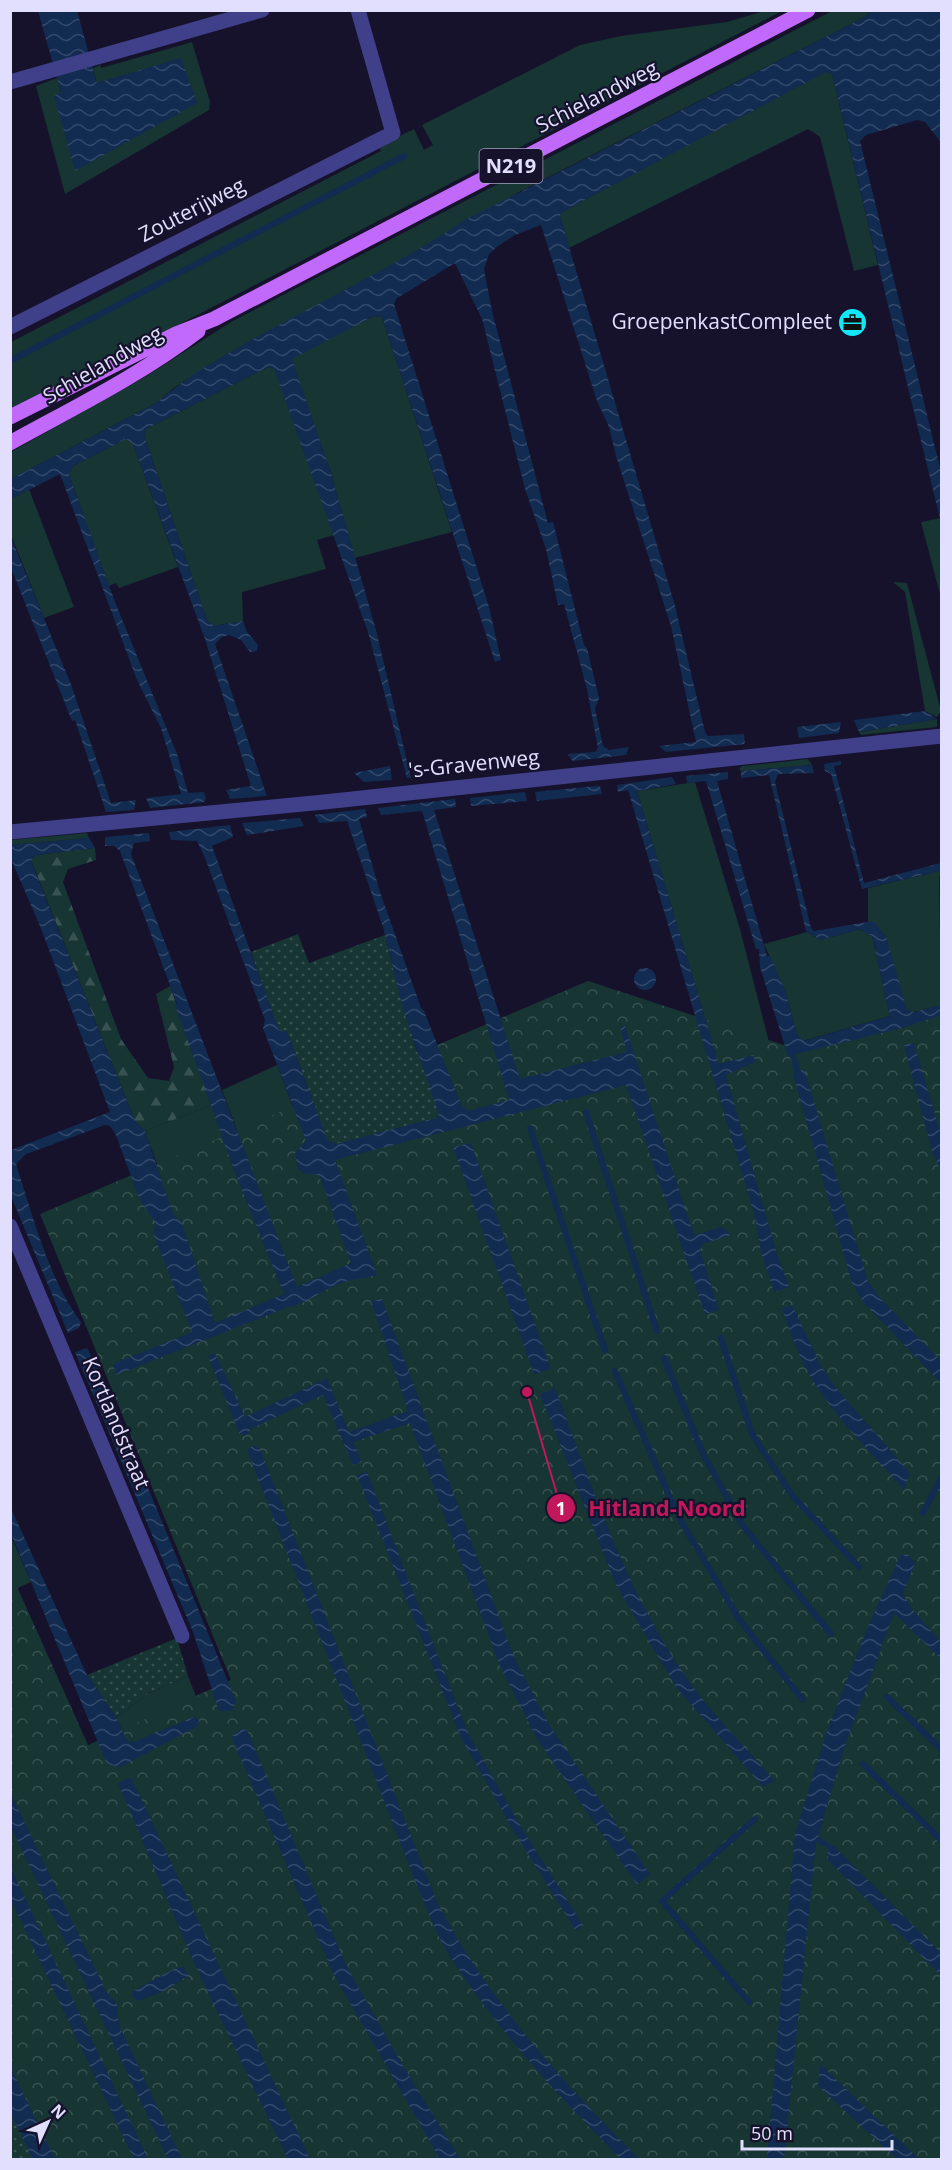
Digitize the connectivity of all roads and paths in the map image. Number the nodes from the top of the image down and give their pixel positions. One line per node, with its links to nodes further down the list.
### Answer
1 (261, 10): 4 (street)
2 (358, 10): 6 (street, Zouterijweg)
3 (808, 10): 5 (main road, Schielandweg / N219)
4 (10, 82)
5 (214, 319): 7 (main road, Schielandweg / N219); 8 (main road, Schielandweg / N219)
6 (10, 327)
7 (10, 417)
8 (10, 443)
9 (942, 736): 10 (street, 's-Gravenweg)
10 (10, 832)
11 (10, 1226): 12 (street, Kortlandstraat)
12 (182, 1636)

